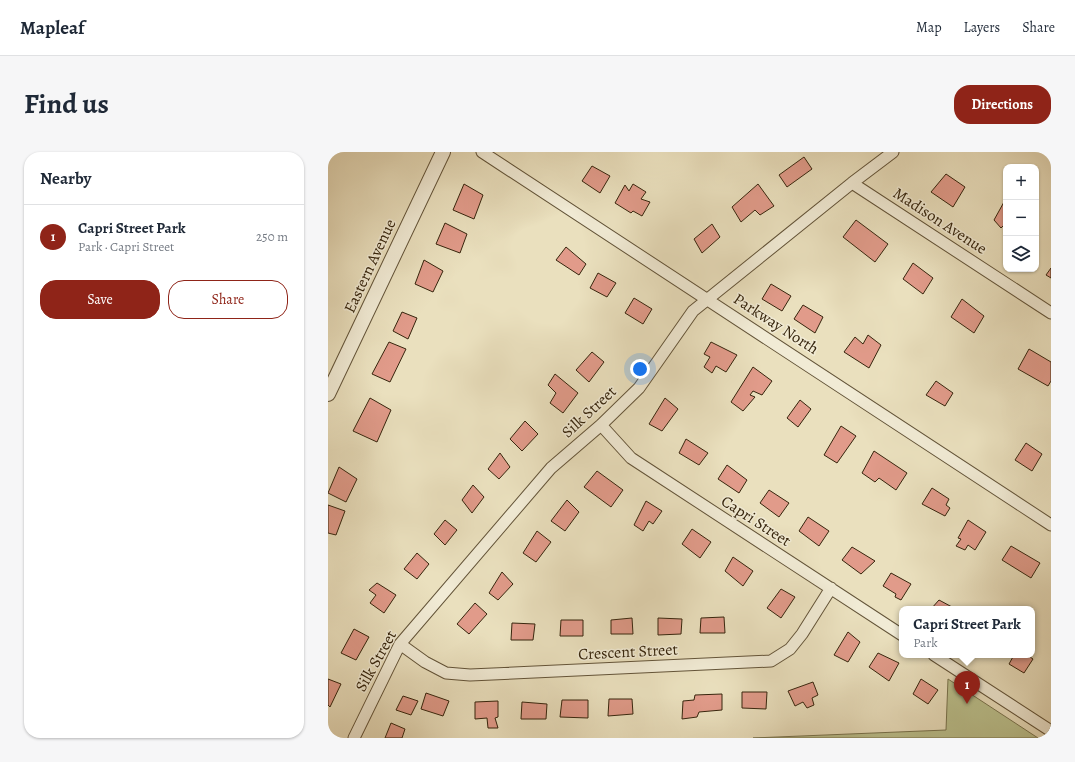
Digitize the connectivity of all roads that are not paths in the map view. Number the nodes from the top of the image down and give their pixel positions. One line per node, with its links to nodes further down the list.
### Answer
1 (443, 152): 7 (street, Eastern Avenue)
2 (482, 152): 5 (street, Parkway North)
3 (893, 152): 4 (street, Silk Street)
4 (852, 183): 5 (street, Silk Street); 6 (street, Madison Avenue)
5 (708, 299): 8 (street, Silk Street); 9 (street, Parkway North)
6 (1051, 313)
7 (328, 394)
8 (601, 425): 10 (street, Capri Street); 12 (street, Silk Street)
9 (1051, 525)
10 (831, 588): 11 (street, Capri Street); 12 (street, Crescent Street)
11 (899, 632)
12 (400, 644): 15 (street, Silk Street)
13 (939, 658): 14 (street)
14 (1051, 731)
15 (354, 738)

